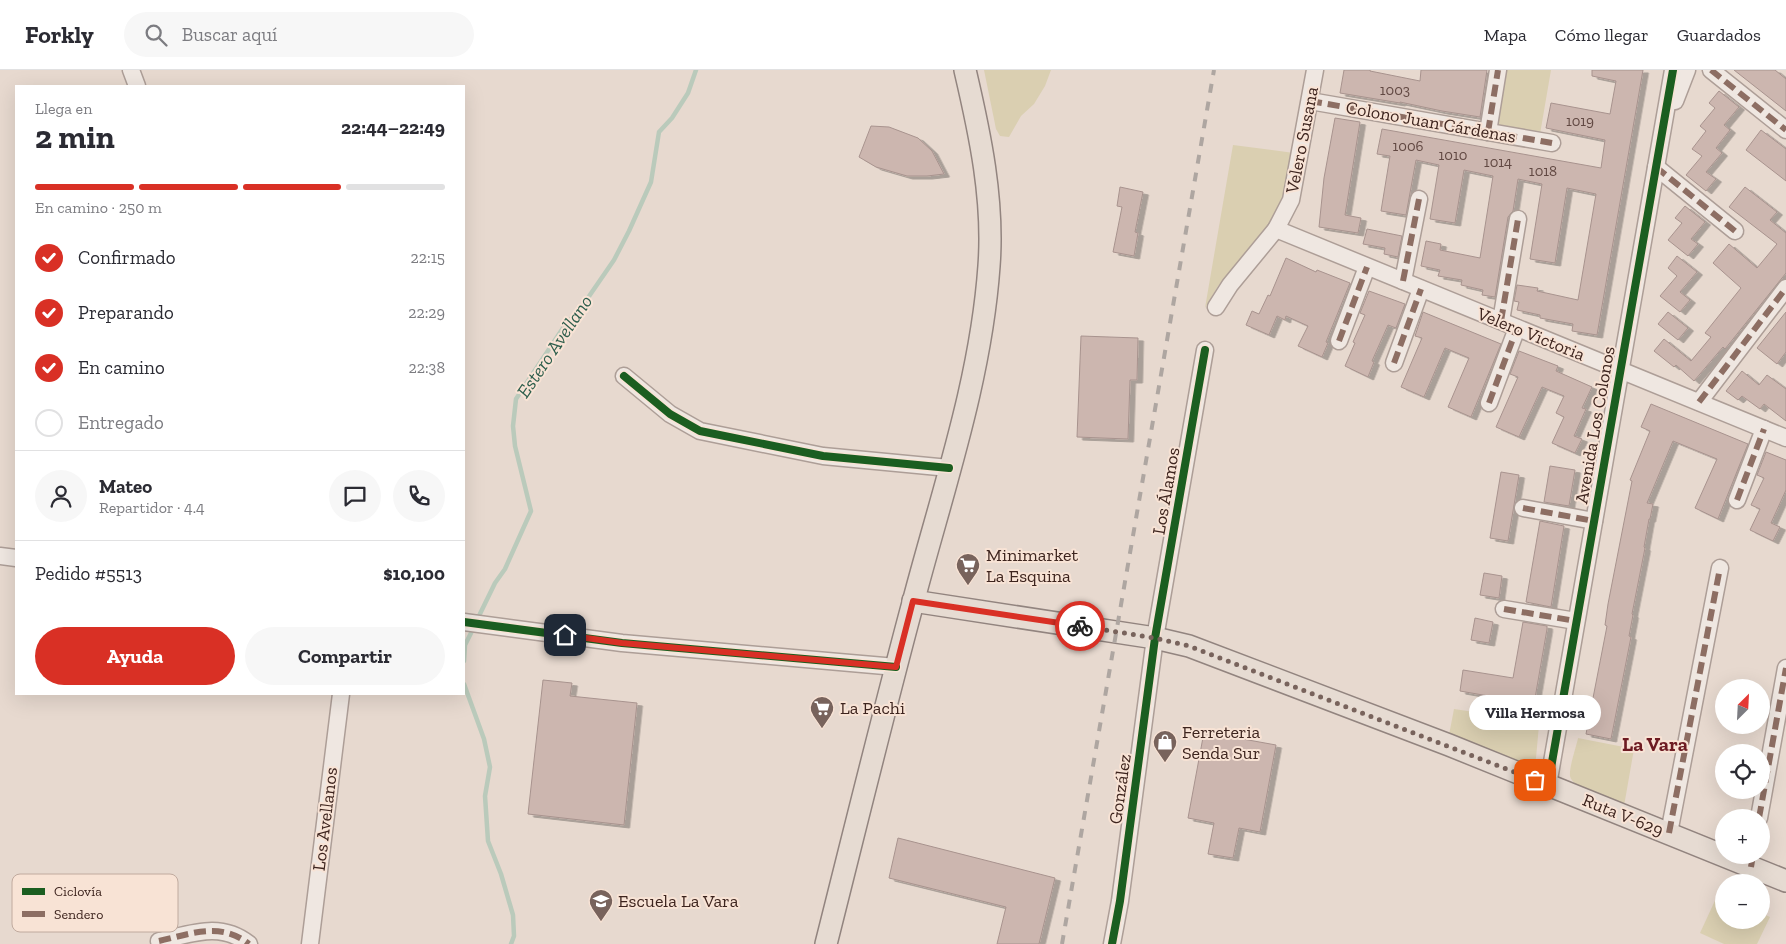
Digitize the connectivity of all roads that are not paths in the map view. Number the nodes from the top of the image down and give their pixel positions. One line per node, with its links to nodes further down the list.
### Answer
1 (131, 70): 8 (street)
2 (965, 70): 35 (main road)
3 (1316, 70): 9 (street, Velero Susana)
4 (1498, 70): 11 (street)
5 (1673, 70): 13 (street, Avenida Los Colonos)
6 (1687, 70): 13 (street)
7 (1711, 70): 10 (street)
8 (137, 85)
9 (1310, 101): 11 (street, Colono Juan Cárdenas); 17 (street, Velero Susana)
10 (1786, 130)
11 (1488, 132): 12 (street, Colono Juan Cárdenas)
12 (1552, 143)
13 (1660, 143): 14 (street, Avenida Los Colonos)
14 (1656, 167): 18 (street); 29 (street, Avenida Los Colonos)
15 (1419, 199): 20 (street)
16 (1518, 219): 24 (street)
17 (1276, 229): 19 (street, Velero Victoria); 23 (street, Velero Susana)
18 (1735, 231)
19 (1368, 267): 20 (street, Velero Victoria); 26 (street)
20 (1403, 281): 22 (street, Velero Victoria)
21 (1786, 288): 31 (street)
22 (1421, 289): 24 (street, Velero Victoria); 28 (street)
23 (1216, 306)
24 (1501, 321): 25 (street, Velero Victoria)
25 (1517, 328): 29 (street, Velero Victoria); 32 (street)
26 (1339, 341)
27 (1205, 350): 46 (street, Los Álamos)
28 (1394, 363)
29 (1620, 370): 31 (street, Velero Victoria); 38 (street, Avenida Los Colonos)
30 (624, 376): 35 (street)
31 (1698, 402): 33 (street, Velero Victoria)
32 (1489, 403)
33 (1764, 429): 34 (street, Velero Victoria); 36 (street)
34 (1786, 438)
35 (949, 468): 42 (main road)
36 (1737, 500)
37 (1523, 508): 38 (street)
38 (1594, 521): 44 (street, Avenida Los Colonos)
39 (0, 556): 40 (street)
40 (15, 558)
41 (1720, 568): 54 (street)
42 (913, 601): 46 (main road, Ruta V-629); 47 (main road)
43 (1504, 609): 44 (street)
44 (1576, 621): 51 (street, Avenida Los Colonos)
45 (465, 622): 47 (street)
46 (1155, 638): 52 (main road, Ruta V-629); 62 (street, González)
47 (896, 667): 61 (main road)
48 (1786, 668): 53 (street)
49 (340, 695): 60 (street, Los Avellanos)
50 (1483, 707): 51 (street)
51 (1558, 720): 52 (street, Avenida Los Colonos)
52 (1548, 784): 54 (main road, Ruta V-629)
53 (1761, 809)
54 (1669, 833): 55 (main road, Ruta V-629)
55 (1715, 849)
56 (1757, 864): 57 (main road, Ruta V-629)
57 (1786, 881)
58 (159, 941): 59 (street)
59 (249, 944)
60 (310, 944)
61 (826, 944)
62 (1112, 944)

